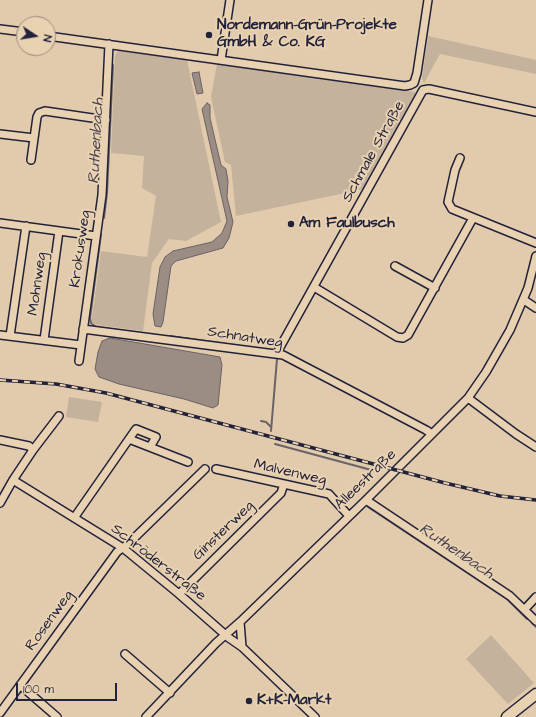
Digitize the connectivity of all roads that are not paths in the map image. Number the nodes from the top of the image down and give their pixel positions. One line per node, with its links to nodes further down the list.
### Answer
1 (230, 0): 7 (street)
2 (428, 0): 7 (street)
3 (0, 29): 4 (street)
4 (16, 31)
5 (56, 37): 6 (street)
6 (109, 44): 7 (street); 9 (street, Krokusweg)
7 (222, 60)
8 (536, 112): 22 (street, Schmale Straße)
9 (106, 120): 11 (street); 18 (street, Krokusweg)
10 (0, 134): 11 (street)
11 (34, 138): 13 (street)
12 (460, 158): 14 (street)
13 (31, 160)
14 (473, 218): 19 (street); 23 (street)
15 (0, 223): 16 (street)
16 (26, 226): 17 (street); 28 (street)
17 (59, 231): 18 (street); 29 (street, Mohnweg)
18 (96, 236): 26 (street, Krokusweg)
19 (536, 242)
20 (536, 256): 24 (street, Alleestraße)
21 (395, 266): 23 (street)
22 (314, 287): 23 (street); 31 (street, Schmale Straße)
23 (435, 288)
24 (524, 300): 25 (street); 33 (street, Alleestraße)
25 (536, 308)
26 (83, 329): 30 (street, Krokusweg); 31 (street, Schnatweg)
27 (0, 335): 28 (street)
28 (10, 336): 29 (street)
29 (44, 340): 30 (street)
30 (81, 346): 32 (street, Krokusweg)
31 (278, 354): 35 (street, Schnatweg)
32 (79, 361)
33 (468, 398): 35 (street, Alleestraße); 39 (street)
34 (59, 416): 40 (street)
35 (432, 434): 46 (street, Alleestraße)
36 (129, 439): 38 (street); 38 (street); 49 (street)
37 (0, 440): 40 (street)
38 (150, 447): 41 (street)
39 (536, 447)
40 (33, 450): 44 (street)
41 (188, 462)
42 (205, 469): 50 (street, Rosenweg)
43 (216, 469): 45 (street, Malvenweg)
44 (13, 480): 47 (street); 49 (street, Schröderstraße)
45 (284, 484): 48 (street, Malvenweg); 51 (street, Ginsterweg)
46 (366, 500): 48 (street, Alleestraße); 53 (street)
47 (0, 503)
48 (349, 516): 55 (street, Alleestraße)
49 (74, 518): 50 (street, Schröderstraße)
50 (123, 548): 51 (street, Schröderstraße); 59 (street, Rosenweg)
51 (179, 594): 56 (street, Schröderstraße)
52 (536, 597): 53 (street)
53 (525, 610): 54 (street)
54 (536, 621)
55 (240, 622): 56 (street, Alleestraße); 57 (street)
56 (225, 634): 57 (street, Schröderstraße); 60 (street, Alleestraße)
57 (242, 647): 65 (street, Schröderstraße)
58 (124, 654): 60 (street)
59 (20, 685): 62 (street, Rosenweg); 63 (street)
60 (170, 693): 64 (street, Alleestraße)
61 (536, 694): 66 (main road)
62 (0, 712)
63 (57, 717)
64 (146, 717)
65 (314, 717)
66 (507, 717)

